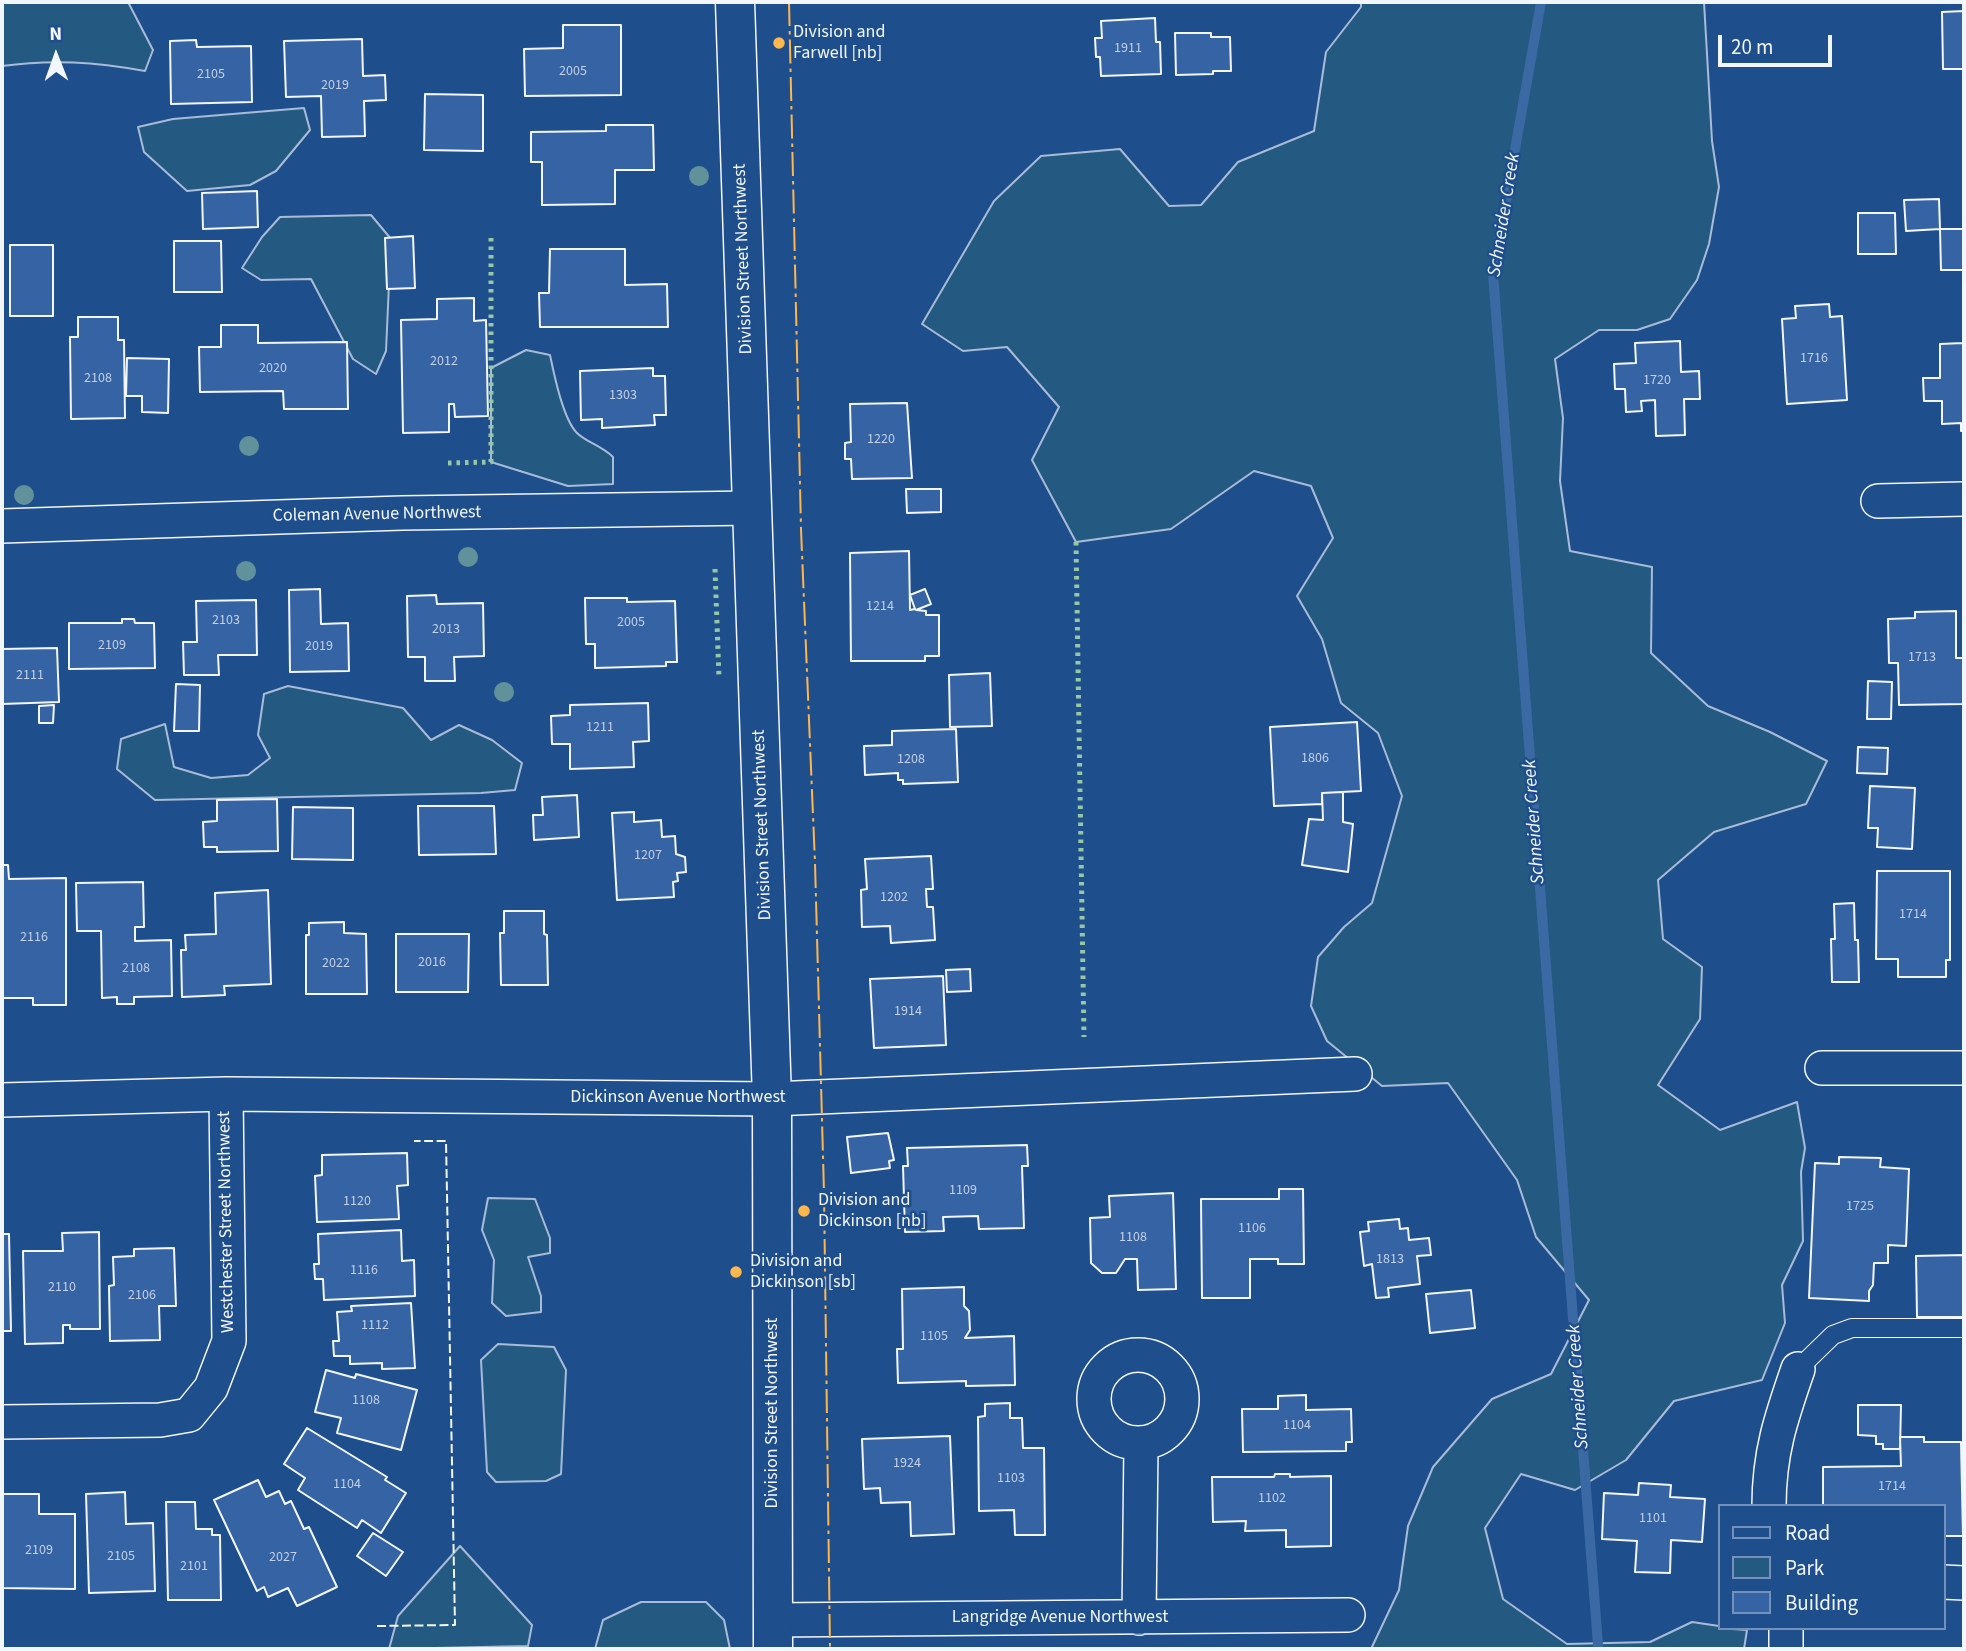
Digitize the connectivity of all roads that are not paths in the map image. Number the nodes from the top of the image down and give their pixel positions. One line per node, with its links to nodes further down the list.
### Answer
1 (735, 2): 4 (street, Division Street Northwest)
2 (1964, 499): 3 (street)
3 (1878, 501)
4 (753, 508): 5 (street, Coleman Avenue Northwest); 11 (street, Division Street Northwest)
5 (2, 526)
6 (1822, 1068): 7 (street)
7 (1964, 1068)
8 (1355, 1073): 11 (street, Dickinson Avenue Northwest)
9 (226, 1094): 10 (street, Dickinson Avenue Northwest); 11 (street, Dickinson Avenue Northwest); 14 (street, Westchester Street Northwest)
10 (2, 1100)
11 (772, 1100): 22 (street, Division Street Northwest)
12 (1964, 1328): 13 (lane)
13 (1798, 1369): 16 (street)
14 (2, 1422)
15 (1141, 1443): 20 (street)
16 (1769, 1504)
17 (1945, 1583): 18 (street)
18 (1964, 1583)
19 (1348, 1615): 20 (street, Langridge Avenue Northwest)
20 (1139, 1618): 22 (street, Langridge Avenue Northwest)
21 (1786, 1630): 23 (street)
22 (773, 1634)
23 (1786, 1649)

